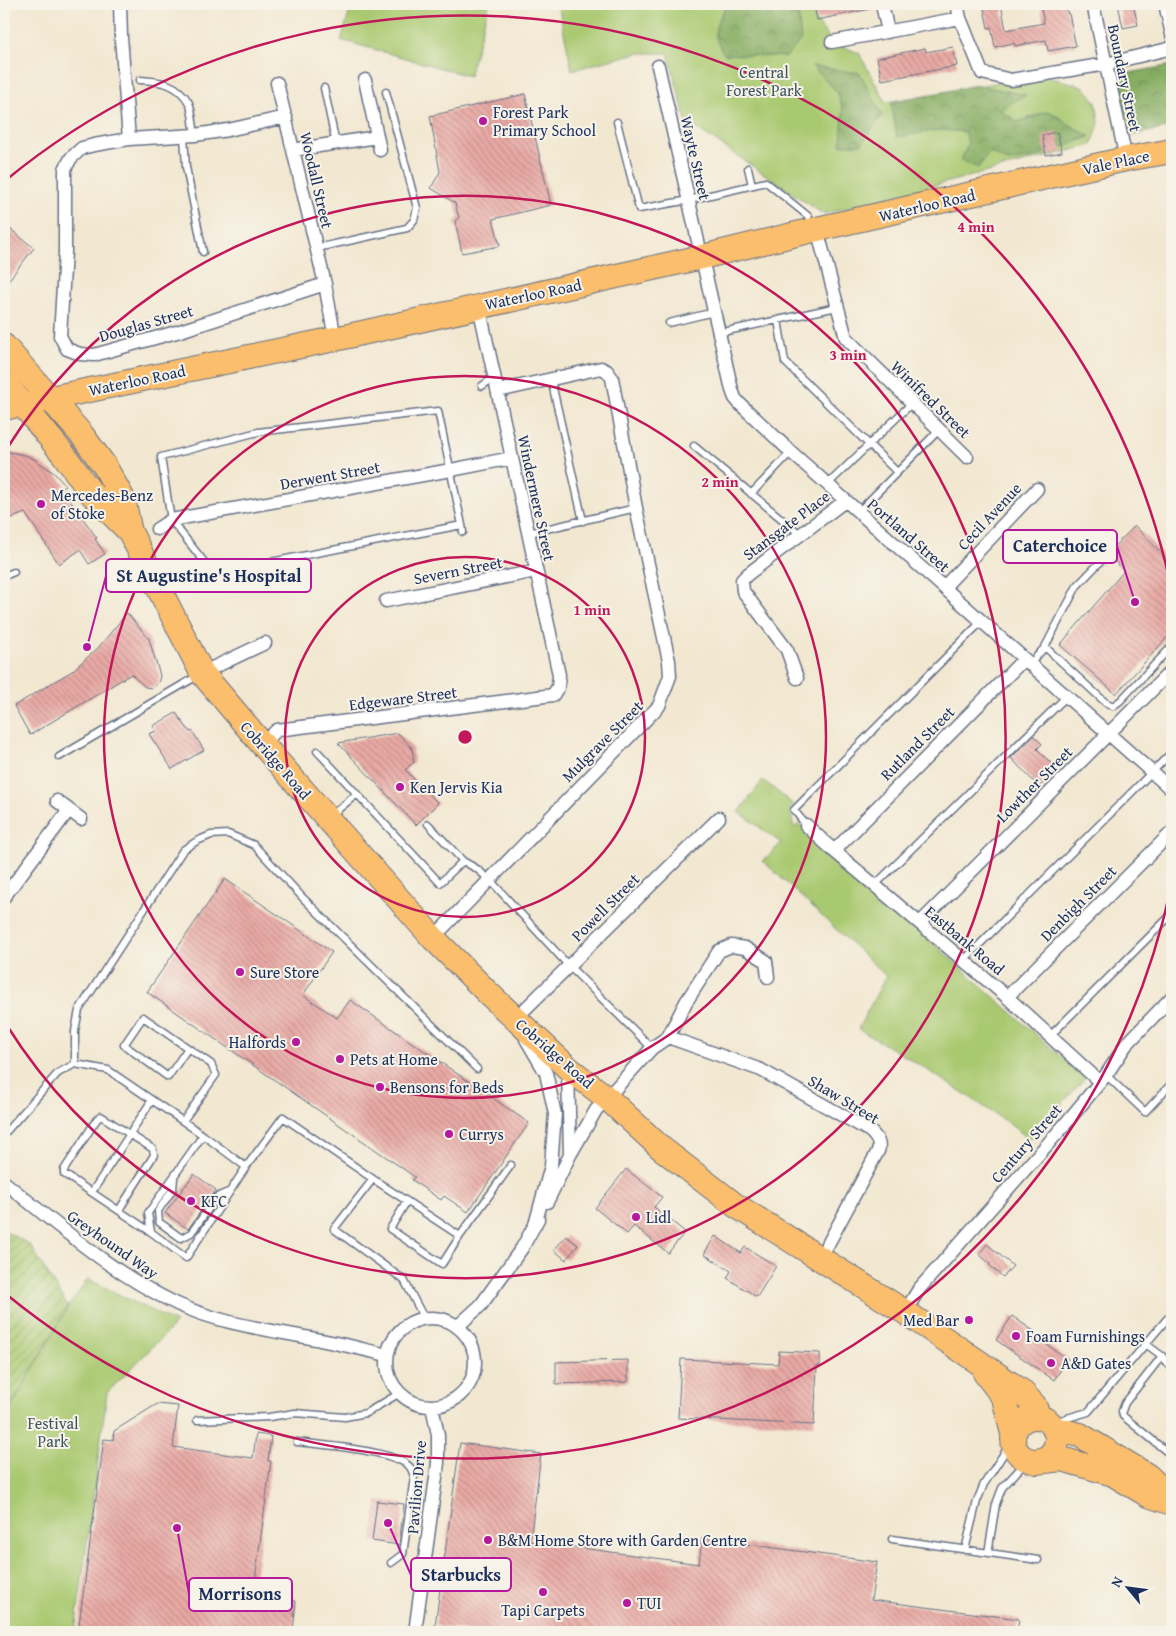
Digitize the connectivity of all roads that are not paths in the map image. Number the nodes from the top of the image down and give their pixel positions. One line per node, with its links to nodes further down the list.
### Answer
1 (120, 4): 21 (street)
2 (882, 4): 7 (street)
3 (957, 4): 6 (street)
4 (1093, 4): 10 (street, Boundary Street)
5 (1162, 4): 9 (lane)
6 (960, 18): 7 (street); 10 (street)
7 (888, 32): 8 (street)
8 (832, 42)
9 (1172, 48): 10 (street)
10 (1106, 64): 26 (street, Boundary Street)
11 (658, 66): 30 (street, Wayte Street)
12 (140, 80): 19 (lane)
13 (365, 80): 20 (street)
14 (277, 83): 17 (street, Woodall Street)
15 (324, 88): 22 (lane)
16 (386, 92): 32 (lane)
17 (286, 117): 19 (street); 23 (street, Woodall Street)
18 (617, 122): 30 (lane)
19 (189, 135): 21 (street); 33 (lane)
20 (377, 136): 22 (street); 24 (street)
21 (129, 139): 35 (street, Douglas Street)
22 (336, 144): 23 (street)
23 (293, 150): 32 (street, Woodall Street)
24 (380, 150)
25 (1172, 151): 26 (highway, Vale Place)
26 (1126, 159): 28 (highway, Vale Place)
27 (748, 168): 29 (lane)
28 (1060, 174): 31 (highway, Waterloo Road)
29 (752, 185): 30 (lane); 31 (lane)
30 (689, 200): 34 (street, Wayte Street)
31 (815, 230): 34 (highway, Waterloo Road); 37 (street, Winifred Street)
32 (317, 248): 35 (street, Woodall Street)
33 (203, 252)
34 (702, 257): 36 (highway, Waterloo Road); 38 (street, Portland Street)
35 (325, 284): 42 (street)
36 (479, 306): 42 (highway, Waterloo Road); 44 (street, Windermere Street)
37 (838, 307): 39 (lane); 50 (street, Winifred Street)
38 (714, 312): 40 (lane); 41 (street, Portland Street)
39 (778, 320): 41 (lane); 53 (lane)
40 (669, 323)
41 (718, 333): 55 (street, Portland Street)
42 (335, 339): 49 (highway, Waterloo Road)
43 (4, 346): 49 (highway, Cobridge Road)
44 (493, 374): 47 (lane); 48 (street, Windermere Street)
45 (551, 379): 48 (street); 64 (street, Mulgrave Street); 67 (lane)
46 (4, 382): 51 (highway, Cobridge Road)
47 (482, 386)
48 (498, 391): 57 (street, Windermere Street)
49 (51, 398): 51 (highway, Waterloo Road); 69 (highway, Cobridge Road)
50 (911, 404): 52 (street, Winifred Street); 53 (lane)
51 (14, 408): 69 (highway, Cobridge Road)
52 (938, 431): 56 (street, Winifred Street); 59 (lane)
53 (869, 444): 59 (lane); 60 (lane)
54 (694, 446): 62 (lane)
55 (791, 452): 60 (street, Portland Street); 62 (lane)
56 (967, 457)
57 (512, 458): 58 (street, Derwent Street); 70 (street, Windermere Street)
58 (451, 470): 66 (street, Derwent Street); 66 (lane); 66 (lane)
59 (898, 472): 65 (lane)
60 (827, 485): 63 (street, Portland Street)
61 (1037, 489): 76 (street, Cecil Avenue)
62 (751, 494): 71 (lane)
63 (845, 501): 65 (street, Portland Street); 71 (street, Stansgate Place)
64 (636, 508): 67 (lane); 106 (street, Mulgrave Street)
65 (858, 512): 76 (street, Portland Street)
66 (171, 520): 68 (street, Derwent Street)
67 (583, 521): 70 (lane)
68 (157, 528)
69 (130, 532): 84 (highway, Cobridge Road)
70 (529, 533): 73 (street, Windermere Street)
71 (801, 535): 85 (street, Stansgate Place)
72 (1102, 560): 81 (lane)
73 (536, 571): 77 (street, Severn Street); 86 (street, Windermere Street)
74 (14, 572): 75 (lane)
75 (4, 576)
76 (944, 587): 78 (street, Portland Street)
77 (386, 601)
78 (982, 621): 82 (street, Portland Street); 102 (lane)
79 (265, 643): 84 (street)
80 (1172, 646): 81 (lane)
81 (1045, 647): 82 (lane)
82 (1027, 661): 87 (street, Portland Street); 104 (street, Rutland Street)
83 (1172, 670): 88 (street, Lowther Street)
84 (202, 673): 89 (highway, Cobridge Road); 92 (lane)
85 (797, 678)
86 (553, 695): 89 (street, Edgeware Street)
87 (1066, 697): 88 (street, Portland Street); 107 (lane)
88 (1108, 733): 93 (street, Portland Street); 110 (street, Lowther Street)
89 (262, 744): 98 (highway, Cobridge Road)
90 (317, 751): 95 (lane)
91 (1172, 752): 93 (lane)
92 (59, 757)
93 (1152, 773): 94 (street, Portland Street); 112 (lane)
94 (1172, 790)
95 (357, 794): 98 (lane); 105 (lane)
96 (57, 801): 97 (street)
97 (69, 810): 100 (street); 108 (street)
98 (327, 818): 111 (highway, Cobridge Road)
99 (719, 818): 113 (street, Powell Street)
100 (81, 819)
101 (428, 824): 105 (lane)
102 (806, 826): 104 (street, Eastbank Road)
103 (1172, 832): 115 (street, Denbigh Street)
104 (834, 851): 107 (street, Eastbank Road)
105 (463, 861): 106 (lane)
106 (490, 880): 111 (street, Mulgrave Street); 113 (lane)
107 (875, 885): 110 (street, Eastbank Road)
108 (4, 897)
109 (1172, 914): 118 (lane)
110 (920, 923): 112 (street, Eastbank Road)
111 (434, 938): 117 (highway, Cobridge Road)
112 (964, 960): 115 (street, Eastbank Road)
113 (569, 966): 117 (street, Powell Street); 121 (lane)
114 (768, 977): 119 (street)
115 (1007, 997): 118 (street, Eastbank Road)
116 (1172, 997): 125 (street, Century Street)
117 (515, 1019): 123 (highway, Cobridge Road); 143 (street)
118 (1050, 1036): 125 (street, Eastbank Road)
119 (668, 1037): 121 (street); 146 (street, Shaw Street)
120 (188, 1048): 120 (lane); 129 (lane)
121 (652, 1048): 127 (street)
122 (75, 1064): 124 (lane); 128 (lane); 130 (lane)
123 (568, 1068): 127 (highway, Cobridge Road); 133 (street)
124 (477, 1070)
125 (1100, 1081): 126 (lane); 147 (street, Century Street)
126 (1172, 1083)
127 (607, 1098): 133 (street); 146 (highway, Cobridge Road)
128 (152, 1100): 129 (lane); 131 (lane)
129 (183, 1121): 132 (lane)
130 (4, 1134)
131 (130, 1134): 139 (lane); 139 (lane); 142 (lane)
132 (202, 1135): 135 (lane); 136 (lane)
133 (570, 1155): 143 (street)
134 (511, 1166): 145 (lane)
135 (246, 1167): 137 (lane); 140 (lane)
136 (174, 1178): 140 (lane); 144 (lane)
137 (373, 1179): 141 (lane); 149 (lane)
138 (4, 1182): 152 (street, Greyhound Way)
139 (92, 1192): 142 (lane)
140 (229, 1192): 144 (lane)
141 (407, 1201): 145 (lane); 145 (lane)
142 (119, 1210): 144 (lane)
143 (535, 1225): 150 (street)
144 (151, 1232)
145 (460, 1236)
146 (820, 1259): 147 (highway, Cobridge Road)
147 (905, 1312): 154 (highway, Cobridge Road)
148 (1172, 1312): 151 (lane)
149 (424, 1318): 150 (street); 152 (street)
150 (457, 1327): 157 (street)
151 (1146, 1344): 153 (lane); 159 (lane)
152 (387, 1355): 156 (street)
153 (1162, 1356): 155 (lane); 162 (lane)
154 (973, 1359): 159 (highway, Cobridge Road); 160 (highway, Cobridge Road)
155 (1172, 1368)
156 (400, 1393): 157 (street); 158 (lane)
157 (432, 1406): 172 (street, Pavilion Drive)
158 (197, 1420)
159 (1048, 1423): 160 (highway); 163 (highway); 165 (highway)
160 (1013, 1437): 163 (highway); 168 (lane)
161 (297, 1442): 171 (lane)
162 (1172, 1456)
163 (1032, 1461): 164 (highway); 169 (lane)
164 (1148, 1494): 165 (highway); 166 (highway)
165 (1172, 1501)
166 (1172, 1517)
167 (892, 1539): 168 (lane)
168 (965, 1550): 169 (lane)
169 (988, 1553): 170 (lane)
170 (1038, 1560)
171 (391, 1563)
172 (416, 1632)

